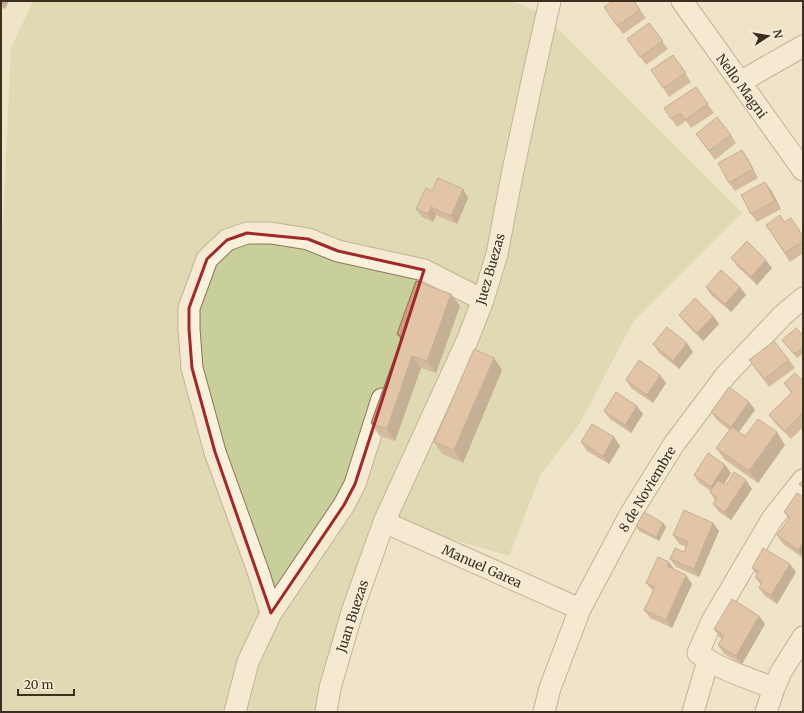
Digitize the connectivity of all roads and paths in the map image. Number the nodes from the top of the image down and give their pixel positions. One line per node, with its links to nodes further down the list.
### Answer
1 (550, 1): 7 (street, Juez Buezas)
2 (682, 1): 4 (street, Nello Magni)
3 (803, 46): 4 (street)
4 (740, 82): 5 (street, Nello Magni)
5 (803, 170)
6 (803, 298): 11 (street, 8 de Noviembre)
7 (483, 300): 10 (street, Juez Buezas); 12 (street)
8 (388, 381): 12 (street)
9 (803, 480): 14 (street)
10 (384, 522): 11 (street, Manuel Garea); 17 (street, Juan Buezas)
11 (580, 609): 18 (street, 8 de Noviembre)
12 (271, 613): 16 (street)
13 (803, 637): 15 (street)
14 (708, 661): 15 (street); 19 (street)
15 (774, 688): 20 (street)
16 (235, 712)
17 (326, 712)
18 (544, 712)
19 (693, 712)
20 (766, 712)

